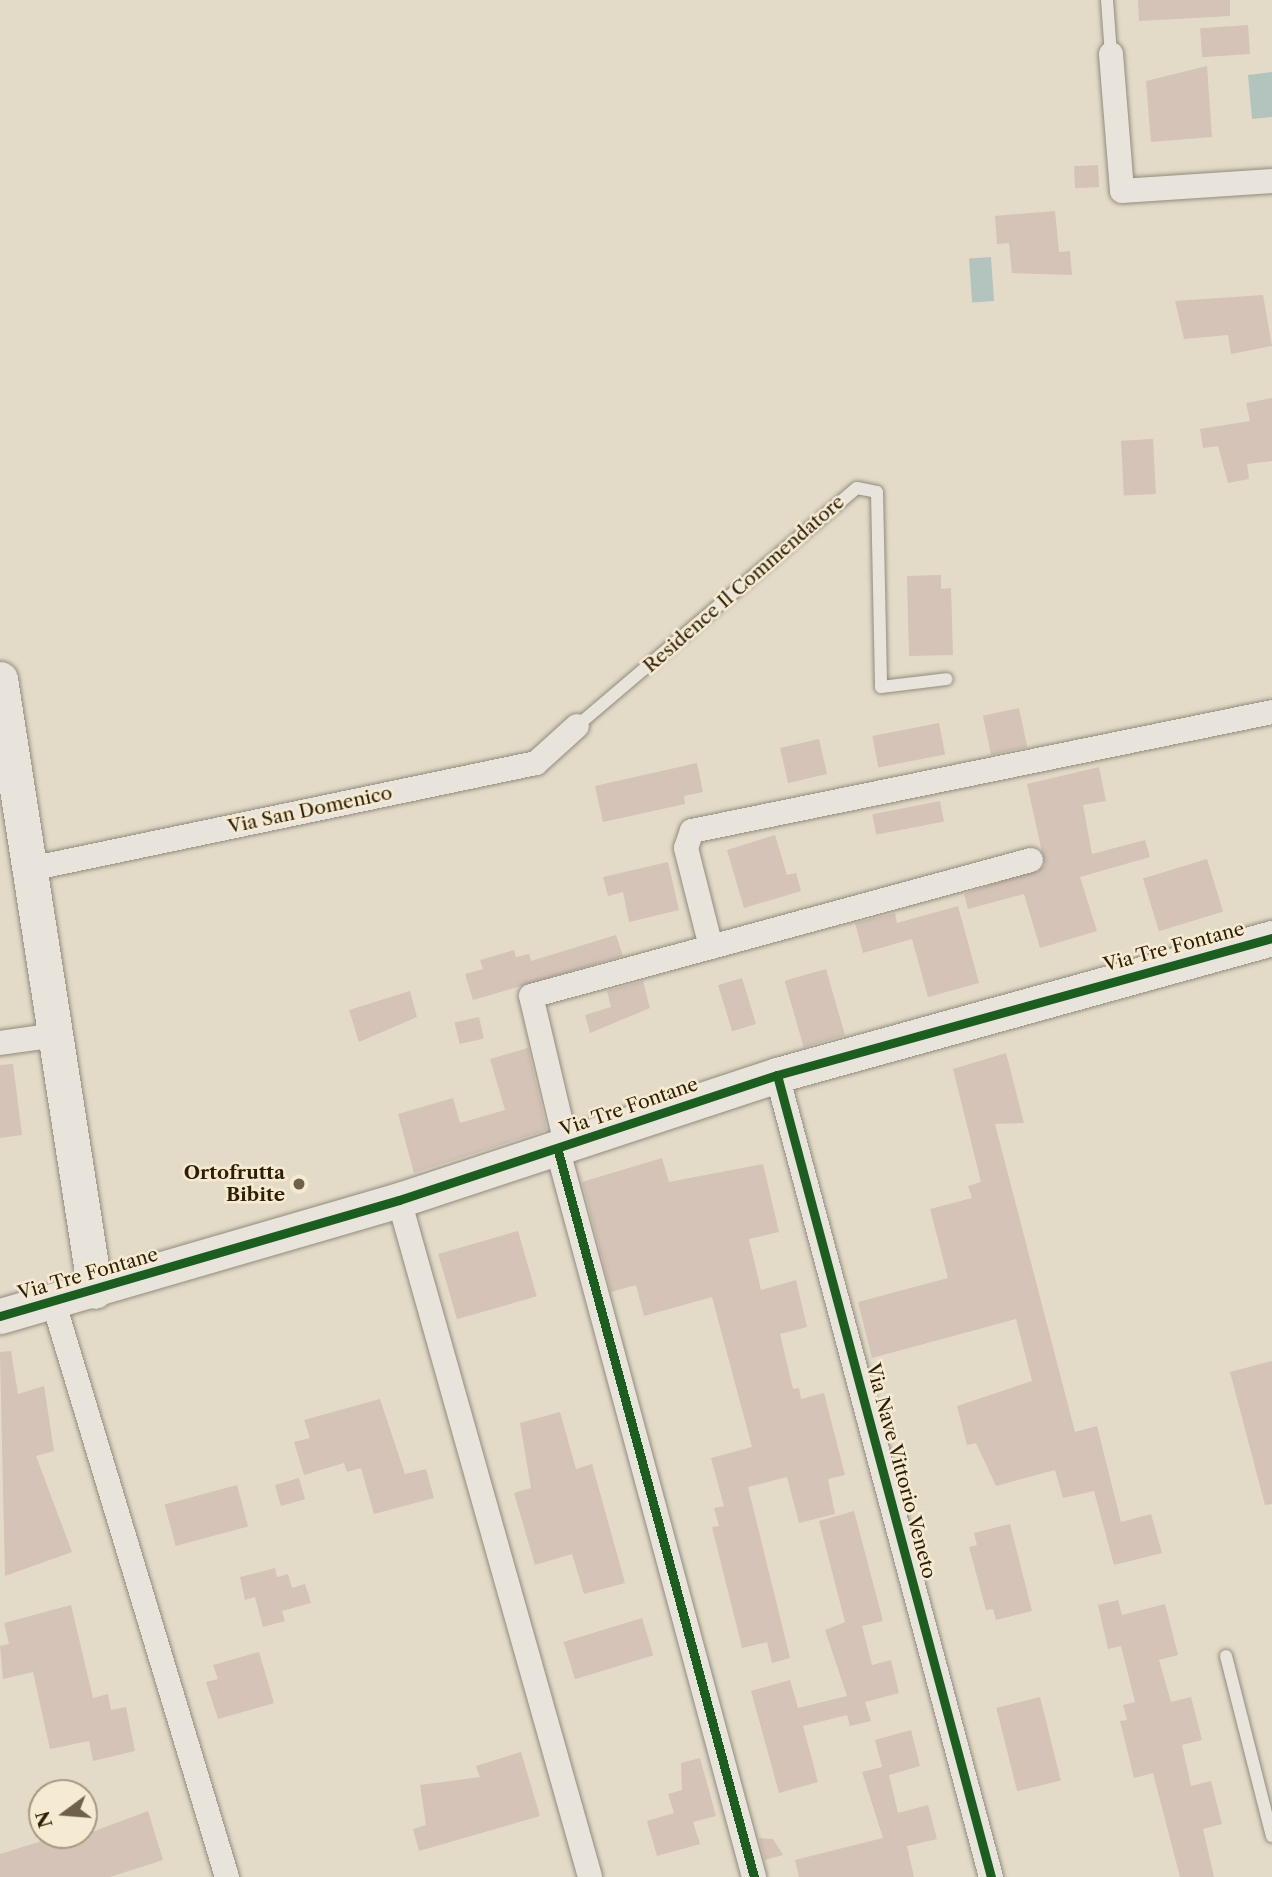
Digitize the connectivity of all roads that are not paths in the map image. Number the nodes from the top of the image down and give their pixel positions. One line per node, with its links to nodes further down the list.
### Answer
1 (1107, 0): 2 (lane)
2 (1111, 54): 3 (street)
3 (1272, 181)
4 (0, 679): 8 (street)
5 (947, 679): 7 (lane, Residence Il Commendatore)
6 (1272, 712): 12 (street)
7 (577, 726): 10 (street, Via San Domenico)
8 (5, 743): 10 (street)
9 (1031, 860): 12 (street)
10 (30, 869): 13 (street)
11 (1272, 938): 15 (street, Via Tre Fontane)
12 (711, 947): 16 (street)
13 (57, 1035): 14 (street); 18 (street)
14 (0, 1043)
15 (777, 1075): 16 (street, Via Tre Fontane); 26 (street, Via Nave Vittorio Veneto)
16 (563, 1149): 17 (street, Via Tre Fontane); 25 (street)
17 (399, 1200): 18 (street, Via Tre Fontane); 24 (street)
18 (95, 1291): 19 (street, Via Tre Fontane)
19 (54, 1304): 20 (street, Via Tre Fontane); 23 (street)
20 (0, 1316)
21 (1226, 1657): 22 (lane)
22 (1272, 1836)
23 (227, 1877)
24 (590, 1877)
25 (754, 1877)
26 (991, 1877)

